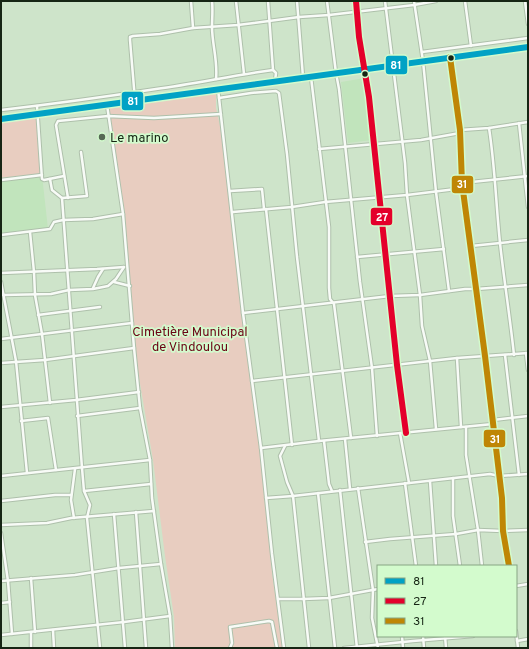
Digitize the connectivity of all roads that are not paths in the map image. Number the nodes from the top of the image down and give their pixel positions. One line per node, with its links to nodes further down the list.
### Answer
1 (191, 1): 22 (street)
2 (212, 1): 21 (street)
3 (236, 1): 20 (street)
4 (268, 1): 18 (street)
5 (297, 1): 17 (street)
6 (327, 1): 16 (street)
7 (356, 1): 15 (street)
8 (385, 1): 14 (street)
9 (414, 1): 13 (street)
10 (436, 1): 13 (street)
11 (465, 1): 24 (street)
12 (525, 1): 19 (street)
13 (414, 5): 14 (street); 26 (street)
14 (385, 8): 15 (street); 29 (street)
15 (356, 12): 16 (street); 31 (street)
16 (329, 15): 17 (street); 32 (street)
17 (299, 17): 18 (street); 36 (street)
18 (270, 20): 20 (street); 30 (street)
19 (528, 24)
20 (238, 25): 21 (street); 33 (street)
21 (212, 27): 22 (street); 35 (street)
22 (193, 28): 39 (street)
23 (528, 38): 24 (street)
24 (471, 46): 26 (street)
25 (528, 47): 27 (highway)
26 (422, 52): 28 (street)
27 (450, 57): 28 (highway); 52 (street)
28 (423, 61): 29 (highway); 54 (street)
29 (394, 66): 31 (highway); 55 (street)
30 (273, 70): 33 (street); 37 (street)
31 (365, 70): 32 (highway); 56 (street)
32 (336, 73): 34 (highway); 57 (street)
33 (244, 74): 35 (street)
34 (311, 77): 36 (highway); 58 (street)
35 (216, 78): 39 (street)
36 (303, 78): 37 (highway)
37 (275, 81): 38 (highway)
38 (218, 89): 40 (street); 41 (highway)
39 (134, 92): 41 (street); 43 (street)
40 (219, 98): 46 (street); 76 (street)
41 (135, 100): 42 (highway)
42 (107, 104): 45 (highway); 47 (street)
43 (37, 106): 44 (street); 45 (street)
44 (1, 110)
45 (37, 114): 48 (highway); 60 (street)
46 (221, 114): 47 (street); 68 (street)
47 (108, 116): 61 (street); 80 (street)
48 (1, 119)
49 (528, 122): 50 (street)
50 (519, 123): 51 (street); 62 (street)
51 (489, 128): 52 (street); 65 (street)
52 (460, 130): 53 (street)
53 (460, 133): 54 (street); 66 (street)
54 (431, 138): 55 (street); 69 (street)
55 (403, 141): 56 (street); 70 (street)
56 (374, 144): 57 (street); 73 (street)
57 (344, 147): 58 (street); 74 (street)
58 (319, 149): 75 (street)
59 (81, 152): 72 (street)
60 (42, 175): 63 (street); 64 (street)
61 (64, 176): 63 (street); 72 (street)
62 (526, 177): 65 (street); 77 (street)
63 (50, 179): 71 (street)
64 (1, 180)
65 (494, 180): 66 (street); 85 (street)
66 (462, 183): 67 (street)
67 (464, 188): 69 (street); 86 (street)
68 (230, 191): 78 (street); 79 (street)
69 (436, 192): 70 (street); 87 (street)
70 (407, 195): 73 (street); 88 (street)
71 (62, 198): 72 (street); 81 (street)
72 (68, 198)
73 (380, 198): 74 (street); 89 (street)
74 (351, 199): 75 (street); 90 (street)
75 (325, 202): 76 (street); 111 (street)
76 (292, 207): 78 (street); 112 (street)
77 (528, 207)
78 (265, 209): 79 (street); 114 (street)
79 (233, 212): 118 (street)
80 (123, 214): 81 (street); 91 (street)
81 (63, 220): 82 (street); 94 (street)
82 (30, 232): 83 (street); 95 (street)
83 (1, 235)
84 (528, 240): 85 (street)
85 (500, 243): 86 (street); 101 (street)
86 (471, 246): 103 (street)
87 (444, 249): 88 (street); 105 (street)
88 (415, 251): 89 (street); 108 (street)
89 (385, 255): 90 (street); 109 (street)
90 (357, 257): 110 (street)
91 (128, 266): 92 (street); 100 (street)
92 (124, 267): 93 (street); 98 (street)
93 (103, 269): 94 (street); 102 (street)
94 (67, 270): 95 (street); 104 (street)
95 (34, 272): 96 (street); 107 (street)
96 (1, 273)
97 (1, 282): 106 (street)
98 (114, 282): 100 (street); 102 (street)
99 (528, 285): 101 (street)
100 (130, 286): 120 (street)
101 (506, 287): 103 (street); 128 (street)
102 (93, 289): 104 (street)
103 (476, 289): 105 (street); 130 (street)
104 (69, 290): 107 (street); 115 (street)
105 (449, 291): 108 (street)
106 (3, 295): 107 (street); 117 (street)
107 (34, 295): 119 (street)
108 (420, 295): 109 (street); 134 (street)
109 (390, 296): 110 (street); 136 (street)
110 (363, 300): 111 (street); 137 (street)
111 (334, 304): 112 (street); 139 (street)
112 (303, 307): 114 (street); 140 (street)
113 (100, 308): 115 (street)
114 (277, 309): 118 (street); 141 (street)
115 (70, 311): 119 (street); 121 (street)
116 (1, 313): 117 (street)
117 (6, 313): 123 (street)
118 (243, 314): 142 (street)
119 (38, 315): 122 (street)
120 (132, 323): 121 (street); 125 (street)
121 (71, 330): 122 (street); 129 (street)
122 (42, 334): 123 (street); 132 (street)
123 (11, 338): 124 (street); 133 (street)
124 (1, 339)
125 (134, 348): 129 (street); 143 (street)
126 (527, 353): 128 (street); 138 (street)
127 (505, 355): 128 (street); 130 (street); 151 (street)
128 (514, 355)
129 (73, 356): 132 (street); 144 (street)
130 (486, 356): 131 (street); 153 (street)
131 (457, 358): 134 (street); 154 (street)
132 (45, 360): 133 (street); 145 (street)
133 (16, 361): 135 (street); 146 (street)
134 (430, 361): 136 (street); 156 (street)
135 (1, 363)
136 (397, 365): 137 (street); 158 (street)
137 (372, 368): 139 (street); 159 (street)
138 (528, 370)
139 (343, 371): 140 (street); 160 (street)
140 (312, 374): 141 (street); 162 (street)
141 (285, 377): 142 (street); 164 (street)
142 (252, 381): 166 (street)
143 (139, 392): 144 (street); 148 (street)
144 (76, 400): 145 (street); 149 (street)
145 (50, 403): 146 (street)
146 (20, 406): 147 (street); 152 (street)
147 (1, 407)
148 (140, 408): 149 (street); 167 (street)
149 (77, 416): 169 (street)
150 (528, 416): 151 (street)
151 (512, 418): 153 (street); 173 (street)
152 (21, 421): 170 (street); 171 (street)
153 (493, 422): 155 (street); 176 (street)
154 (461, 427): 155 (street); 156 (street)
155 (466, 427): 175 (street)
156 (436, 429): 158 (street)
157 (400, 433): 158 (street); 159 (street); 179 (street)
158 (406, 433)
159 (377, 436): 160 (street)
160 (351, 438): 161 (street)
161 (345, 439): 163 (street); 182 (street)
162 (319, 441): 163 (street); 164 (street)
163 (324, 441): 185 (street)
164 (292, 445): 165 (street)
165 (285, 446): 166 (street); 188 (street)
166 (261, 448): 189 (street)
167 (150, 460): 169 (street); 180 (street)
168 (75, 468): 169 (street); 170 (street); 187 (street)
169 (82, 468): 184 (street)
170 (56, 470): 171 (street)
171 (27, 473): 174 (street)
172 (528, 474): 173 (street)
173 (519, 475): 176 (street)
174 (1, 476)
175 (470, 476): 176 (street); 177 (street); 197 (street)
176 (499, 476): 199 (street)
177 (453, 478): 178 (street); 201 (street)
178 (430, 480): 179 (street); 202 (street)
179 (407, 483): 181 (street); 203 (street)
180 (151, 484): 184 (street); 191 (street)
181 (358, 488): 182 (street); 204 (street)
182 (350, 489): 183 (street)
183 (340, 490): 185 (street); 221 (street)
184 (84, 491): 195 (street)
185 (332, 492): 186 (street)
186 (318, 493): 188 (street); 222 (street)
187 (71, 495): 190 (street); 194 (street)
188 (293, 496): 189 (street); 224 (street)
189 (266, 498): 223 (street)
190 (1, 501)
191 (154, 511): 192 (street); 205 (street)
192 (136, 512): 193 (street); 211 (street)
193 (114, 514): 195 (street); 212 (street)
194 (74, 518): 195 (street); 196 (street)
195 (87, 518): 213 (street)
196 (1, 525)
197 (478, 530): 199 (street); 201 (street); 209 (street)
198 (528, 530): 199 (street)
199 (503, 531): 210 (street)
200 (1, 533): 215 (street)
201 (456, 534): 202 (street); 208 (street)
202 (434, 536): 203 (street); 207 (street)
203 (411, 538): 204 (street); 206 (street)
204 (365, 542): 220 (street)
205 (161, 564): 211 (street); 227 (street)
206 (416, 565)
207 (436, 565)
208 (460, 565)
209 (482, 565)
210 (509, 565)
211 (141, 566): 212 (street); 228 (street)
212 (119, 568): 213 (street); 229 (street)
213 (92, 571): 214 (street); 230 (street)
214 (31, 578): 215 (street); 233 (street)
215 (8, 580): 216 (street); 225 (street)
216 (1, 581)
217 (528, 584): 218 (street)
218 (517, 586)
219 (377, 589): 220 (street)
220 (373, 590): 221 (street); 244 (street)
221 (352, 594): 222 (street); 243 (street)
222 (329, 598): 224 (street); 255 (street)
223 (278, 599): 224 (street); 253 (street)
224 (303, 599): 254 (street)
225 (10, 602): 226 (street); 234 (street)
226 (1, 604)
227 (170, 616): 228 (street); 250 (street)
228 (143, 619): 229 (street); 249 (street)
229 (124, 622): 230 (street); 248 (street)
230 (97, 625): 231 (street); 247 (street)
231 (53, 630): 233 (street); 246 (street)
232 (30, 632): 233 (street); 234 (street); 245 (street)
233 (35, 632)
234 (12, 634): 235 (street)
235 (1, 635)
236 (402, 637): 242 (street)
237 (445, 637): 240 (street); 259 (street)
238 (517, 637): 241 (street)
239 (528, 639): 241 (street)
240 (423, 640): 242 (street); 258 (street)
241 (517, 640): 260 (street)
242 (402, 642): 244 (street); 257 (street)
243 (357, 647): 244 (street); 256 (street)
244 (378, 647)
245 (31, 648)
246 (54, 648)
247 (100, 648)
248 (125, 648)
249 (146, 648)
250 (172, 648)
251 (230, 648): 252 (street)
252 (277, 648)
253 (284, 648)
254 (309, 648)
255 (335, 648)
256 (344, 648)
257 (403, 648)
258 (424, 648)
259 (446, 648)
260 (518, 648)

